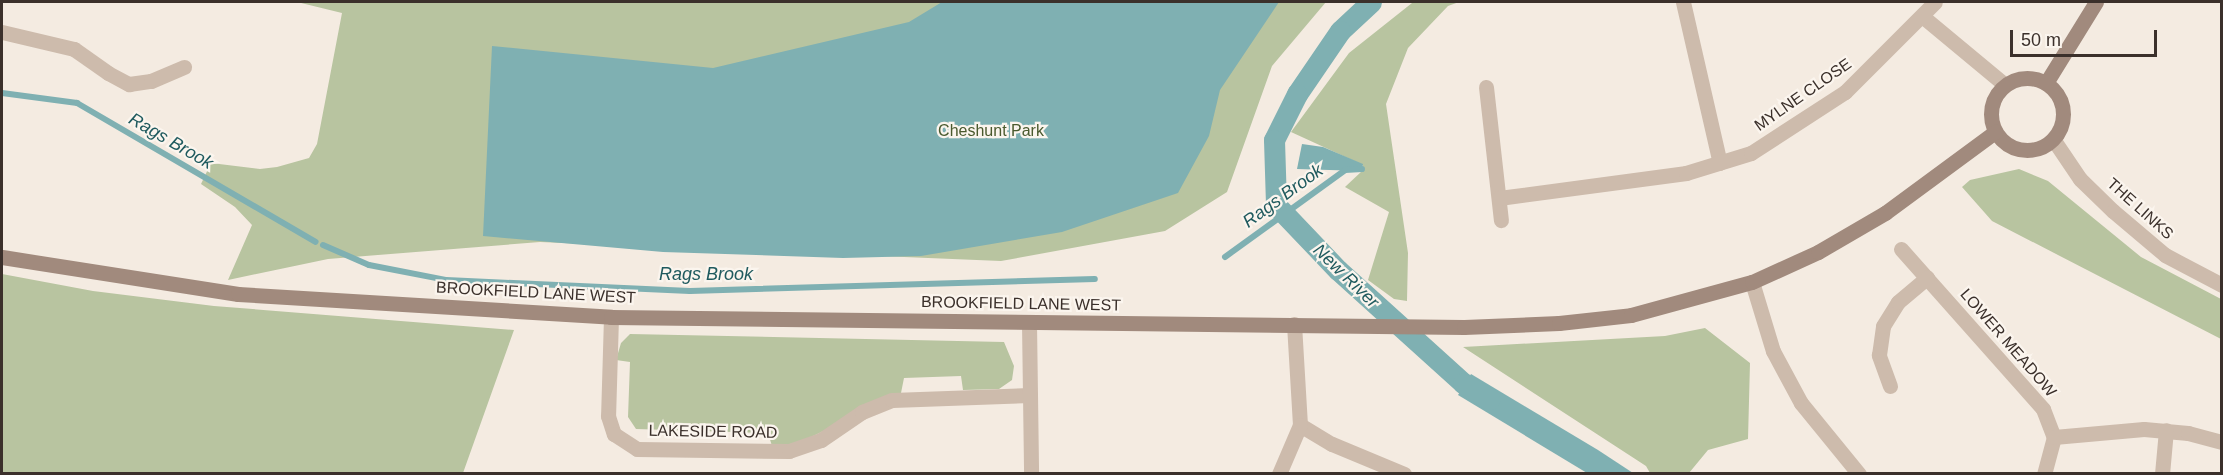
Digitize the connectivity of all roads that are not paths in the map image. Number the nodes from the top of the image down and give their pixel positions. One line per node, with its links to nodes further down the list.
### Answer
1 (1683, 2): 12 (street)
2 (1935, 2): 4 (street, MYLNE CLOSE)
3 (2096, 2): 7 (main road)
4 (1922, 16): 8 (street); 12 (street, MYLNE CLOSE)
5 (2, 32): 6 (street)
6 (184, 68)
7 (2046, 83): 8 (main road); 11 (main road)
8 (2005, 85): 10 (main road)
9 (1486, 87): 13 (street)
10 (1995, 132): 11 (main road); 18 (main road, BROOKFIELD LANE WEST)
11 (2053, 139): 19 (street, THE LINKS)
12 (1720, 163): 13 (street, MYLNE CLOSE)
13 (1499, 198): 14 (street)
14 (1501, 220)
15 (1901, 249): 17 (street, LOWER MEADOW)
16 (2, 257): 20 (main road, BROOKFIELD LANE WEST)
17 (1927, 278): 23 (street); 27 (street, LOWER MEADOW)
18 (1752, 282): 22 (main road, BROOKFIELD LANE WEST); 32 (street)
19 (2222, 285)
20 (611, 317): 21 (main road, BROOKFIELD LANE WEST); 24 (street, LAKESIDE ROAD)
21 (1029, 323): 22 (main road, BROOKFIELD LANE WEST); 24 (street)
22 (1294, 324): 25 (street)
23 (1890, 386)
24 (1030, 395): 29 (street)
25 (1300, 425): 30 (street); 31 (street)
26 (2166, 430): 27 (street); 28 (street); 34 (street)
27 (2054, 437): 33 (street)
28 (2222, 442)
29 (1031, 474)
30 (1279, 474)
31 (1404, 474)
32 (1858, 474)
33 (2044, 474)
34 (2162, 474)

